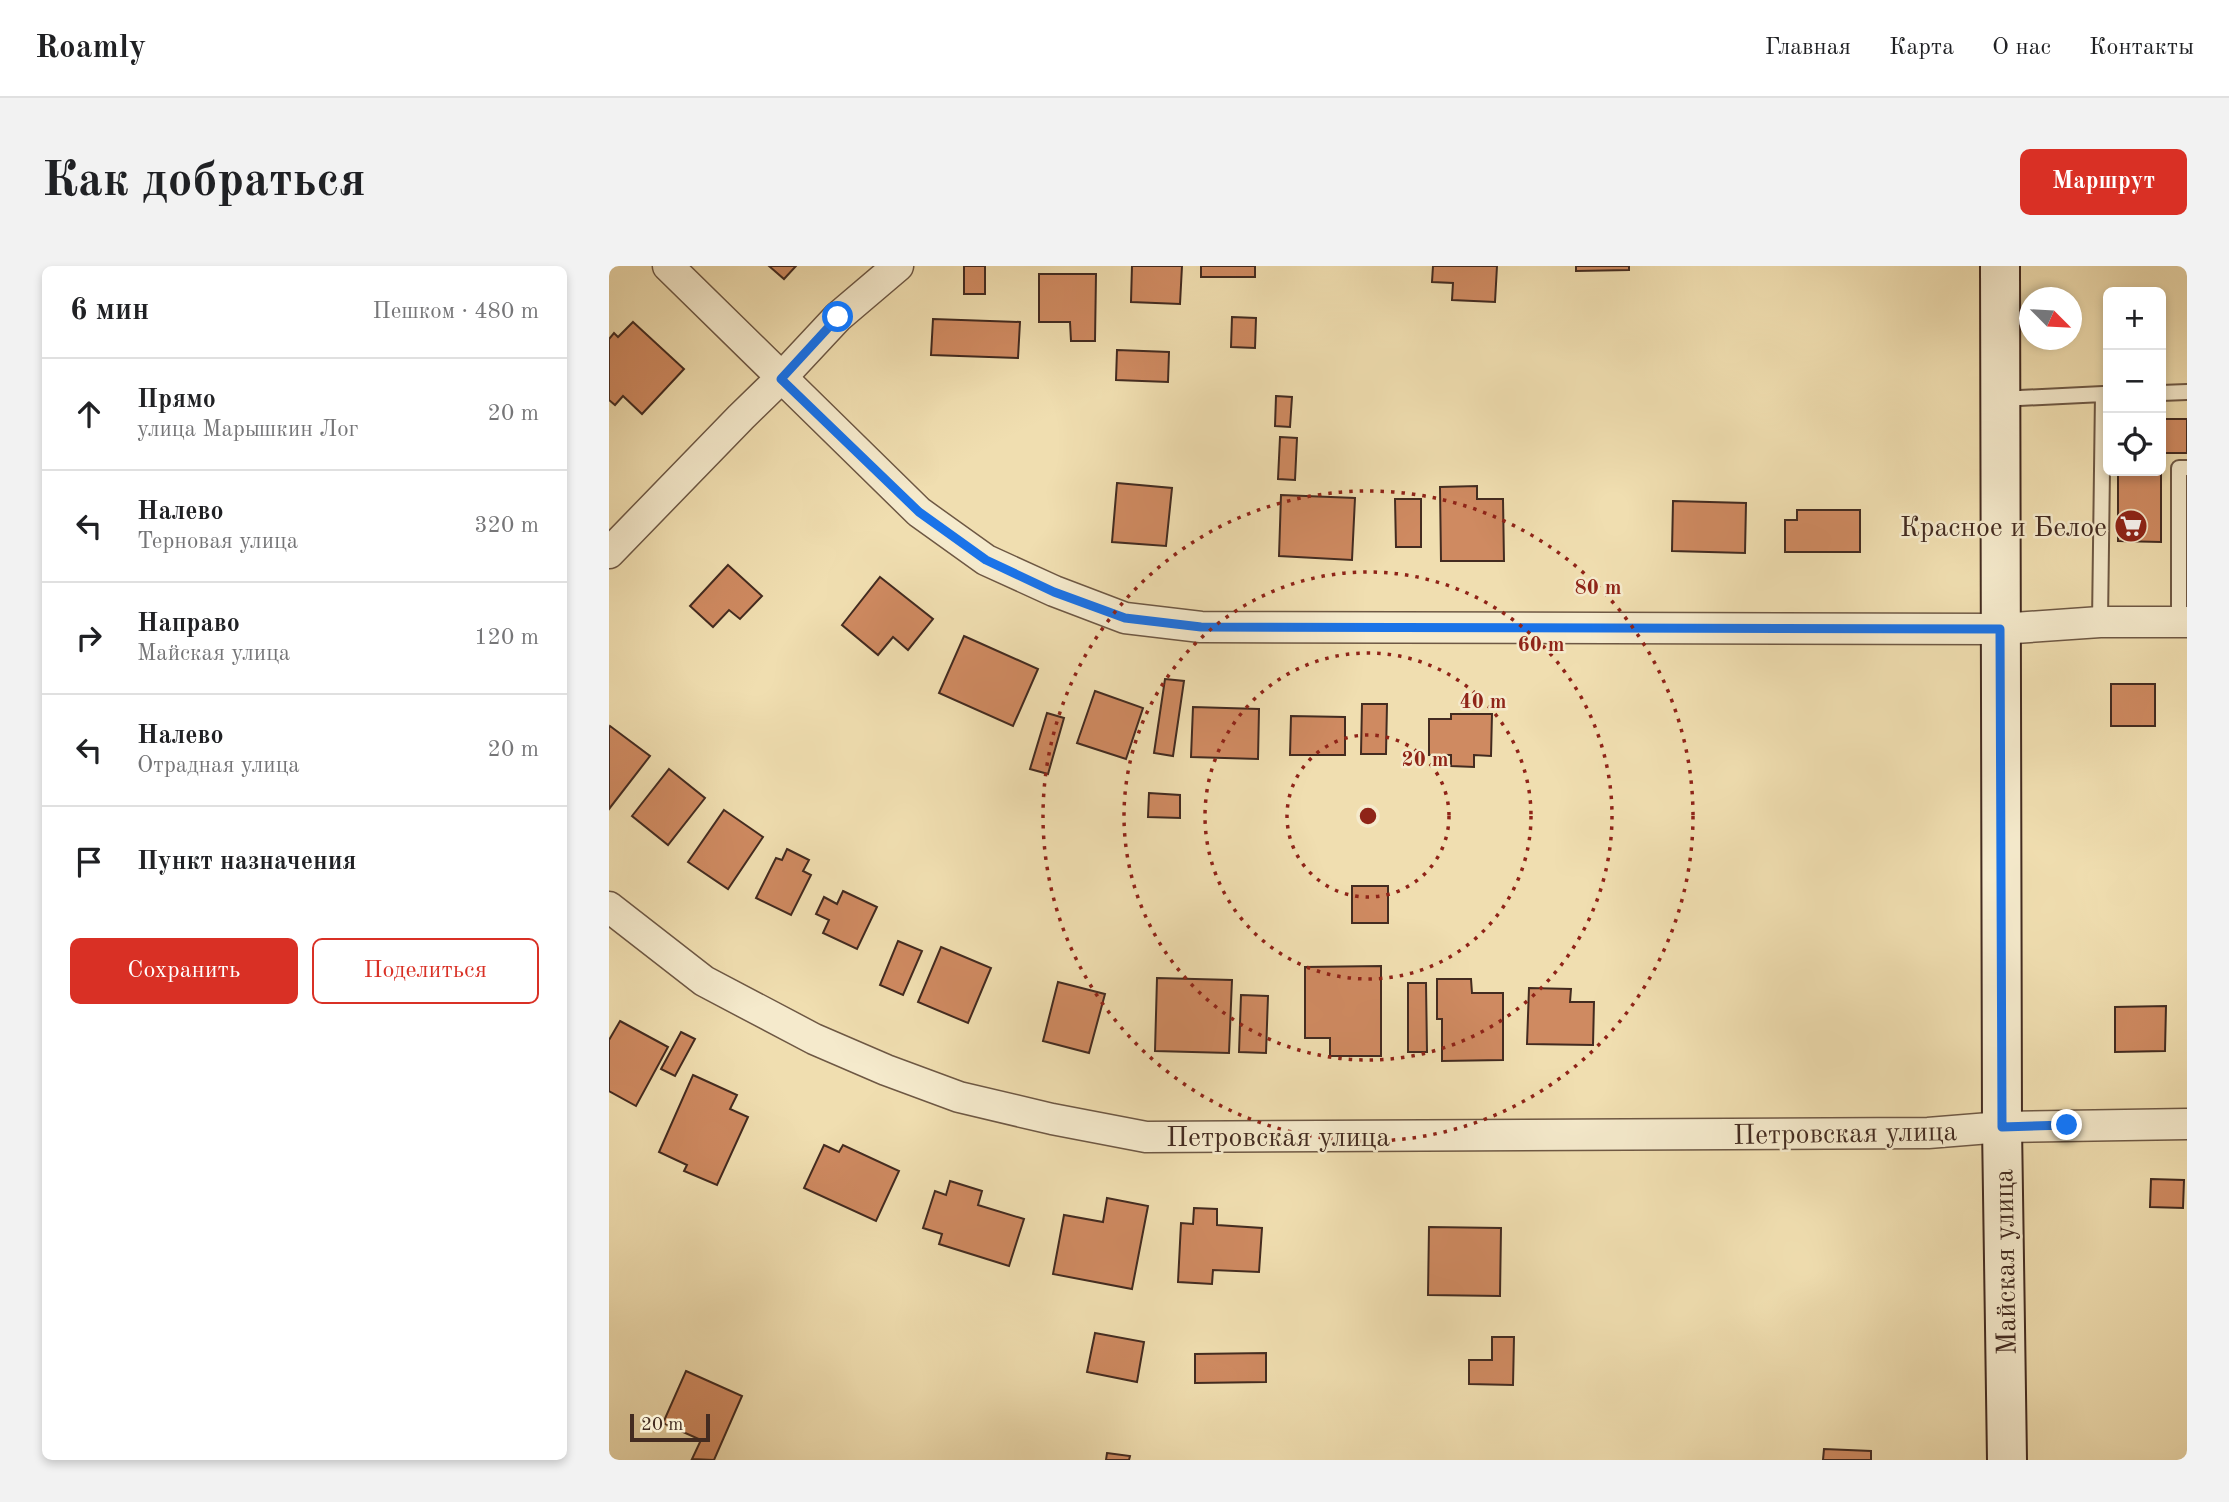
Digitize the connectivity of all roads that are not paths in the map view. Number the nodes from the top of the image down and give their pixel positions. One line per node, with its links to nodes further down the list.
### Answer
1 (668, 266): 4 (street)
2 (898, 266): 4 (street)
3 (2000, 266): 8 (street, Майская улица)
4 (781, 379): 11 (street); 14 (street)
5 (2187, 392): 6 (lane)
6 (2166, 393)
7 (2103, 394): 8 (lane)
8 (2000, 399): 14 (street, Майская улица)
9 (2106, 413): 12 (lane)
10 (2187, 468): 13 (lane)
11 (609, 553)
12 (2100, 622): 13 (street); 14 (street)
13 (2183, 622)
14 (2000, 629): 17 (street, Майская улица)
15 (609, 907): 17 (street, Петровская улица)
16 (2187, 1124): 17 (street, Петровская улица)
17 (2002, 1127): 18 (street, Майская улица)
18 (2007, 1460)

